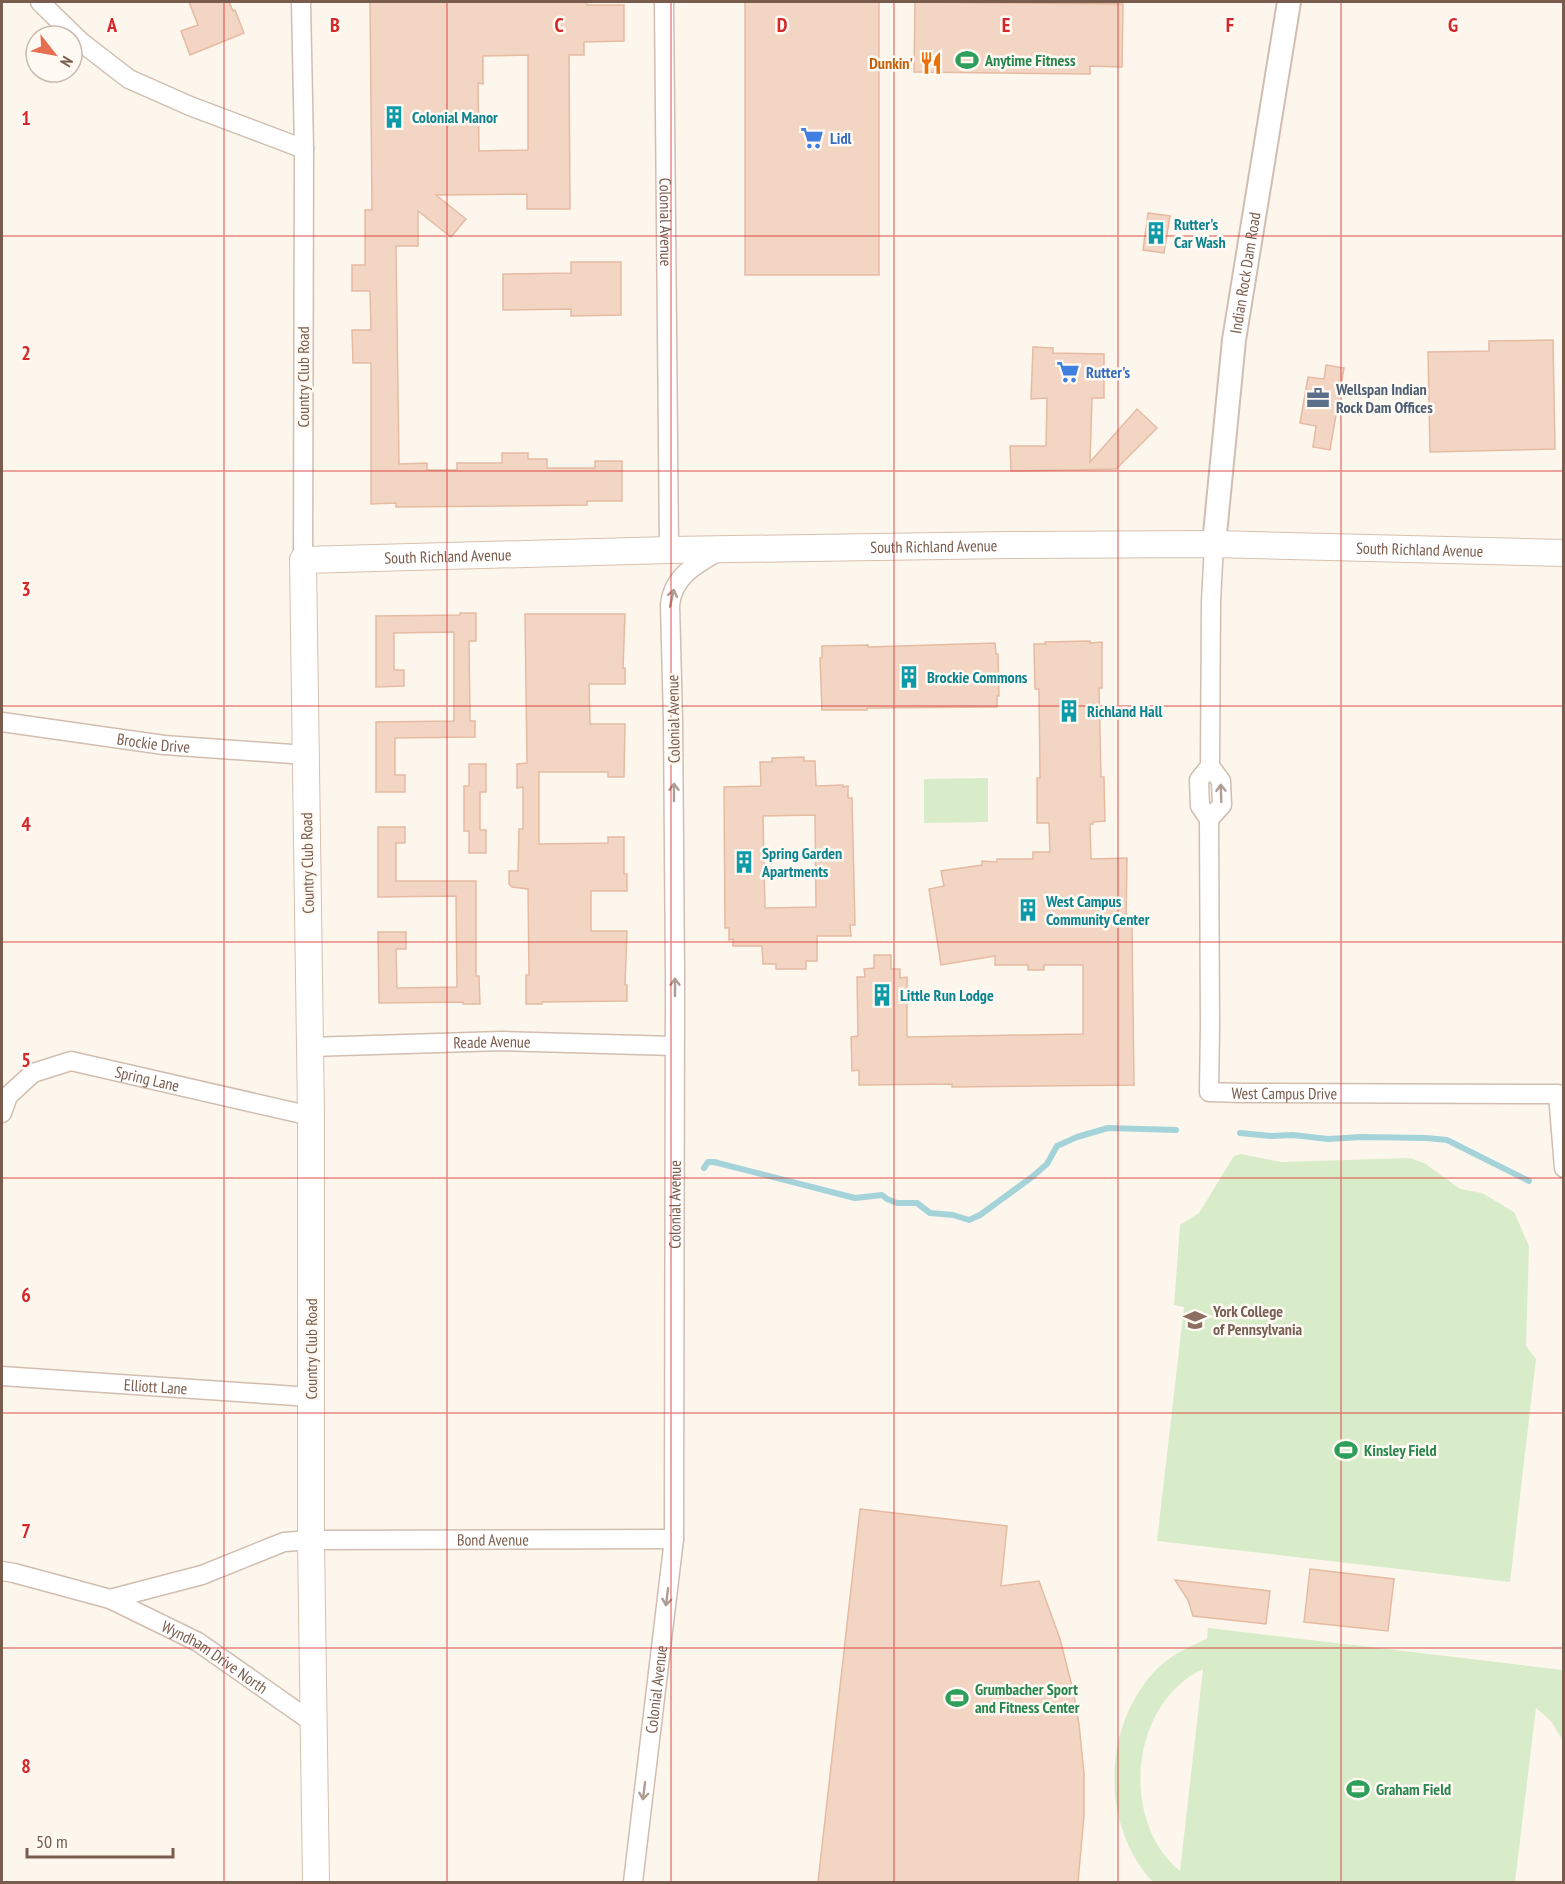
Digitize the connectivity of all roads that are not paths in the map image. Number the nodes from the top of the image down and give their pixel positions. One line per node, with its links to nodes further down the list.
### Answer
1 (40, 2): 5 (street)
2 (302, 2): 5 (street, Country Club Road)
3 (664, 2): 8 (street, Colonial Avenue)
4 (1289, 2): 6 (street, Indian Rock Dam Road)
5 (303, 149): 10 (street, Country Club Road)
6 (1214, 544): 7 (main road, South Richland Avenue); 9 (main road, South Richland Avenue); 17 (street, West Campus Drive)
7 (722, 549): 8 (main road, South Richland Avenue); 13 (street, Colonial Avenue, one-way to 7)
8 (669, 550): 10 (main road, South Richland Avenue)
9 (1563, 553)
10 (303, 560): 12 (main road, Country Club Road)
11 (2, 722): 12 (street, Brockie Drive)
12 (306, 755): 14 (main road, Country Club Road)
13 (674, 1046): 14 (street, Reade Avenue); 20 (street, Colonial Avenue)
14 (310, 1047): 16 (main road, Country Club Road)
15 (2, 1113): 16 (street, Spring Lane)
16 (311, 1116): 19 (main road, Country Club Road)
17 (1563, 1168)
18 (2, 1376): 19 (street, Elliott Lane)
19 (311, 1397): 21 (main road, Country Club Road)
20 (674, 1539): 21 (street, Bond Avenue); 26 (street, Colonial Avenue, one-way to 26)
21 (311, 1540): 23 (street, Wyndham Drive North); 24 (main road, Country Club Road)
22 (2, 1571): 23 (street, Wyndham Drive North)
23 (110, 1599): 24 (street, Wyndham Drive North)
24 (315, 1724): 25 (main road, Country Club Road)
25 (316, 1882)
26 (633, 1882)

